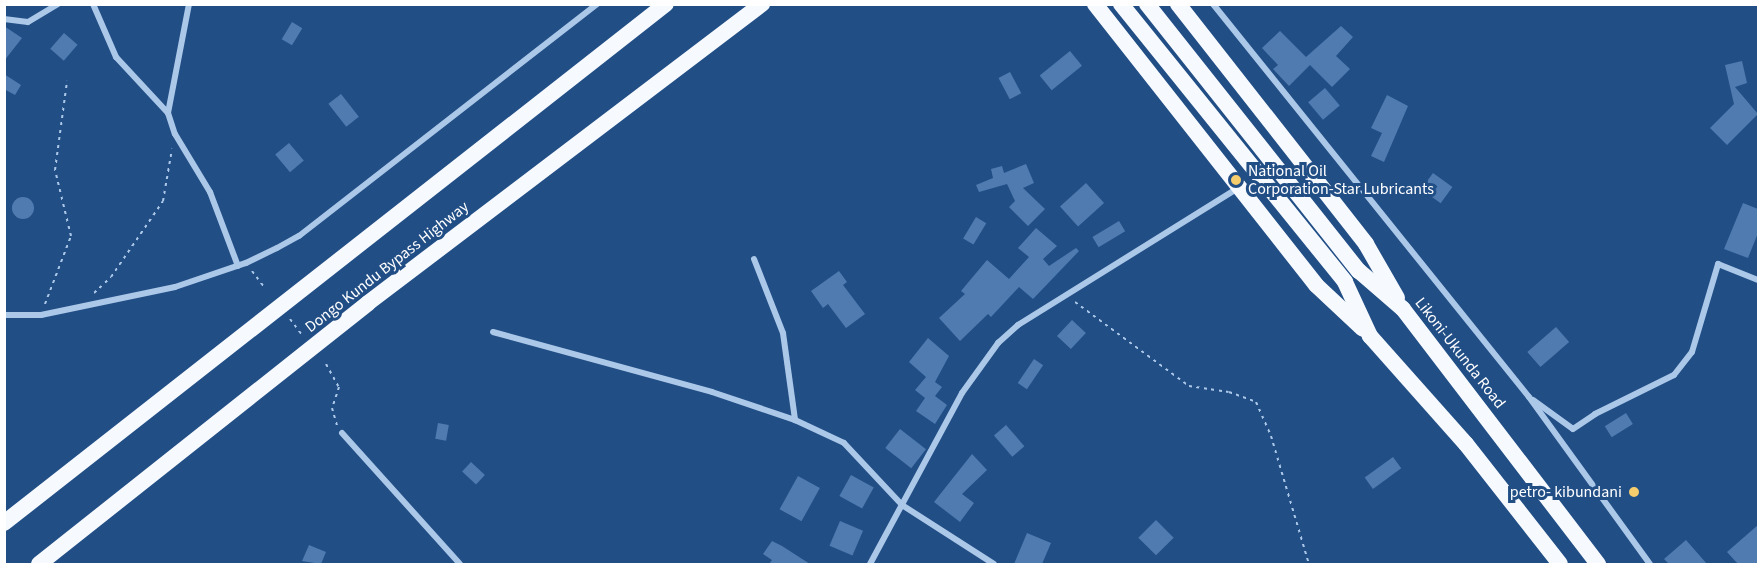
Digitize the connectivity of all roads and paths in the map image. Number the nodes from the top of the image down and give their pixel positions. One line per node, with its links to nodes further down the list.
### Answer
1 (58, 4): 12 (street)
2 (93, 4): 14 (street)
3 (189, 4): 14 (street)
4 (597, 4): 18 (street)
5 (666, 4): 36 (highway)
6 (762, 4): 37 (highway, Dongo Kundu Bypass Highway)
7 (1095, 4): 16 (highway)
8 (1122, 4): 30 (highway)
9 (1147, 4): 24 (highway, Likoni-Ukunda Road)
10 (1178, 4): 24 (highway)
11 (1213, 4): 32 (street)
12 (4, 19)
13 (67, 81): 26 (path)
14 (168, 113): 15 (street)
15 (174, 134): 19 (street); 23 (path)
16 (1240, 187): 22 (street); 30 (highway)
17 (754, 259): 33 (street)
18 (246, 263): 19 (street); 21 (path)
19 (238, 266): 23 (street)
20 (1758, 280): 32 (street)
21 (265, 288)
22 (1066, 295): 35 (street); 41 (path)
23 (81, 305): 26 (street)
24 (1403, 309): 43 (highway, Likoni-Ukunda Road)
25 (4, 315): 26 (street)
26 (41, 315)
27 (288, 317): 29 (path)
28 (493, 332): 33 (street)
29 (303, 336)
30 (1370, 336): 42 (highway)
31 (326, 364): 34 (path)
32 (1529, 397): 44 (street)
33 (795, 420): 35 (street)
34 (342, 433): 38 (street)
35 (902, 505): 39 (street); 40 (street)
36 (4, 523)
37 (39, 564)
38 (459, 564)
39 (870, 564)
40 (993, 564)
41 (1308, 564)
42 (1560, 564)
43 (1598, 564)
44 (1650, 564)

